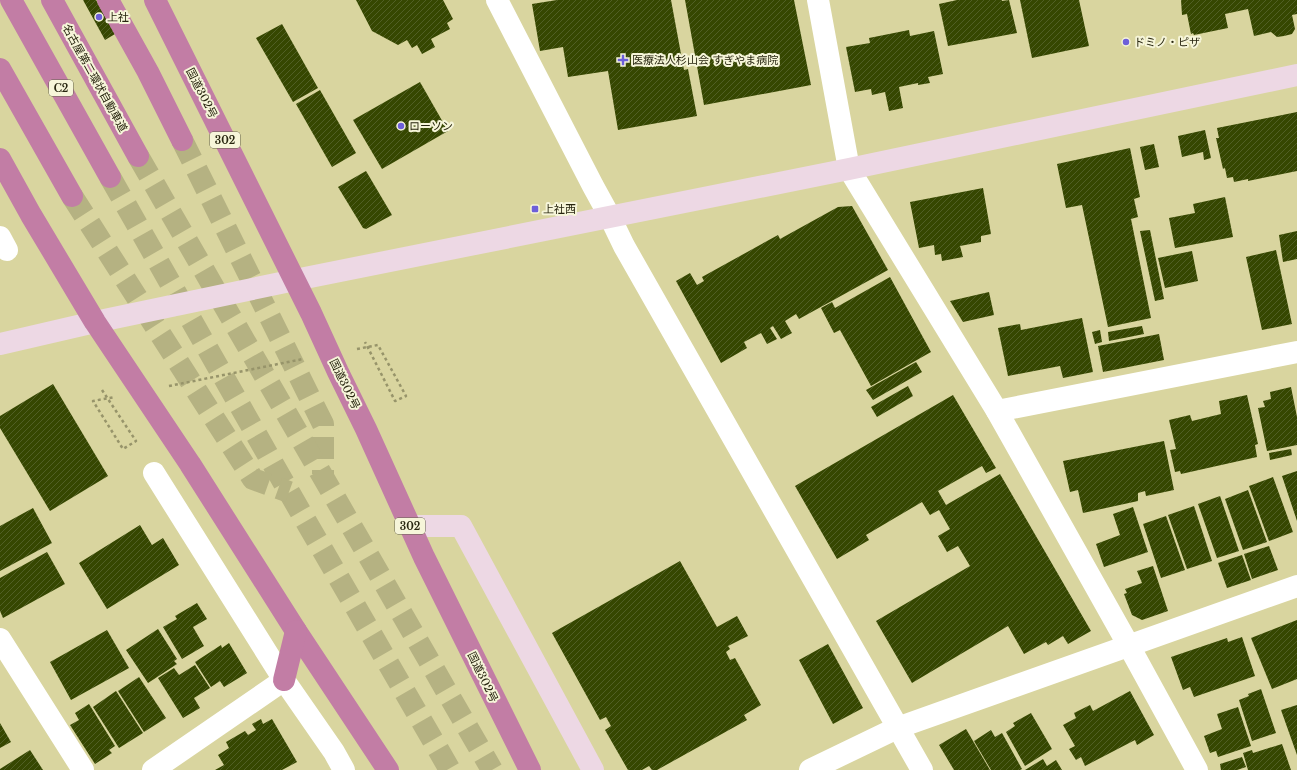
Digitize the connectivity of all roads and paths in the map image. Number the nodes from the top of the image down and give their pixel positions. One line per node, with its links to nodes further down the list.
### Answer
1 (11, 0): 15 (highway, C2)
2 (52, 0): 12 (highway, 名古屋第二環状自動車道)
3 (108, 0): 9 (highway)
4 (118, 0): 9 (highway)
5 (155, 0): 18 (highway, 国道302号 / 302)
6 (497, 0): 17 (street)
7 (818, 0): 14 (street)
8 (0, 69): 16 (highway)
9 (148, 72): 11 (highway)
10 (1297, 75): 14 (street)
11 (182, 140)
12 (138, 156)
13 (0, 159): 19 (highway)
14 (849, 169): 17 (street); 28 (street)
15 (110, 177)
16 (72, 196)
17 (610, 216): 18 (street); 36 (street)
18 (295, 280): 19 (street); 30 (highway, 国道302号 / 302)
19 (95, 322): 21 (street); 32 (highway)
20 (365, 342): 22 (path)
21 (0, 344)
22 (354, 349)
23 (1297, 352): 28 (street)
24 (308, 358): 25 (path)
25 (162, 388)
26 (102, 390): 27 (path)
27 (116, 397)
28 (996, 411): 34 (street)
29 (154, 473): 35 (street)
30 (410, 526): 41 (highway, 国道302号 / 302); 42 (street)
31 (1297, 586): 34 (street)
32 (296, 631): 35 (highway); 40 (highway)
33 (0, 639): 37 (street)
34 (1129, 646): 36 (street); 45 (street)
35 (284, 680): 38 (street); 39 (street)
36 (897, 728): 43 (street); 44 (street)
37 (83, 770)
38 (153, 770)
39 (344, 770)
40 (388, 770)
41 (530, 770)
42 (593, 770)
43 (810, 770)
44 (922, 770)
45 (1197, 770)

